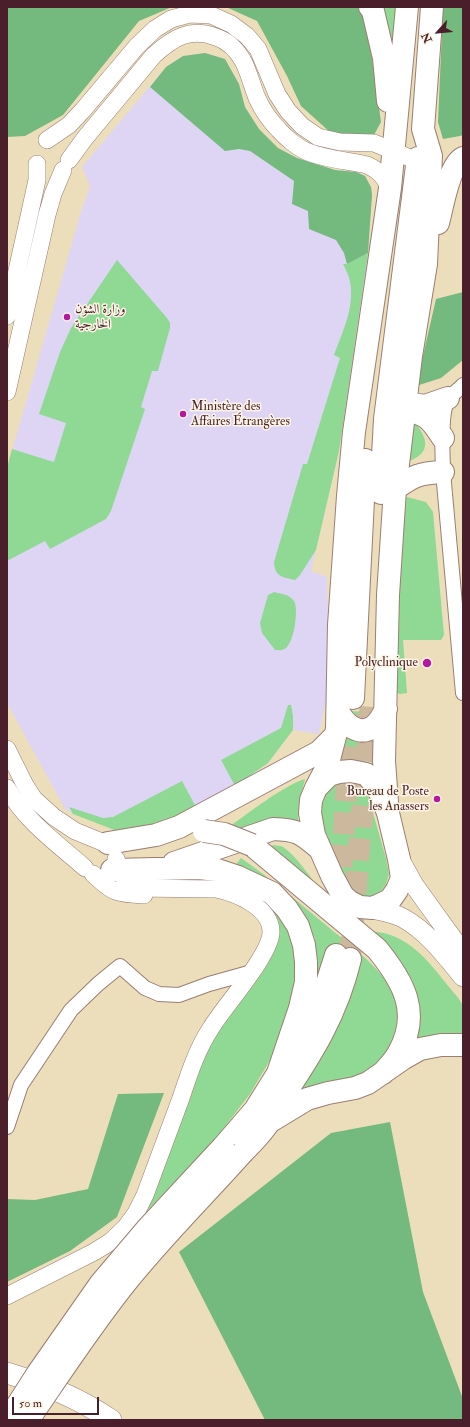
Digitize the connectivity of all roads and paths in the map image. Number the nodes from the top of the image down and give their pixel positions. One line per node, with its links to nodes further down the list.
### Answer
1 (370, 7): 6 (highway)
2 (407, 7): 6 (highway)
3 (432, 7): 4 (highway)
4 (423, 129): 8 (highway); 12 (highway)
5 (47, 140): 6 (street); 9 (street); 10 (street)
6 (393, 152): 8 (street); 11 (highway)
7 (463, 158): 12 (highway)
8 (417, 161): 14 (highway)
9 (37, 164): 10 (street); 13 (street)
10 (66, 165): 11 (street); 15 (street)
11 (390, 188): 22 (highway)
12 (426, 264): 14 (highway); 17 (highway)
13 (7, 316)
14 (397, 324): 22 (highway)
15 (7, 392)
16 (456, 392): 17 (highway); 18 (street)
17 (405, 406): 18 (highway); 20 (highway)
18 (443, 438): 19 (street)
19 (443, 472): 20 (highway); 21 (street)
20 (395, 490): 22 (highway)
21 (463, 693)
22 (362, 705): 23 (highway); 28 (highway)
23 (335, 736): 25 (highway); 26 (highway)
24 (7, 749): 30 (street)
25 (295, 766): 26 (highway); 30 (highway)
26 (333, 769): 28 (highway); 29 (highway)
27 (7, 788): 30 (street)
28 (388, 813): 31 (highway)
29 (320, 849): 32 (highway); 34 (highway)
30 (107, 859): 32 (highway); 33 (street); 33 (street); 40 (highway, bridge)
31 (400, 859): 34 (highway); 35 (main road)
32 (152, 869): 39 (highway)
33 (240, 898): 36 (street)
34 (360, 907): 37 (main road)
35 (463, 953)
36 (252, 972): 42 (street); 44 (street)
37 (463, 977)
38 (463, 1045): 40 (highway)
39 (278, 1073): 41 (highway); 43 (highway)
40 (383, 1073): 41 (highway)
41 (269, 1122): 43 (highway)
42 (7, 1127)
43 (233, 1150): 48 (highway, bridge); 49 (highway, bridge)
44 (7, 1296)
45 (7, 1373): 46 (main road)
46 (45, 1387): 47 (main road); 50 (main road)
47 (7, 1388)
48 (8, 1420)
49 (28, 1420)
50 (111, 1420)

